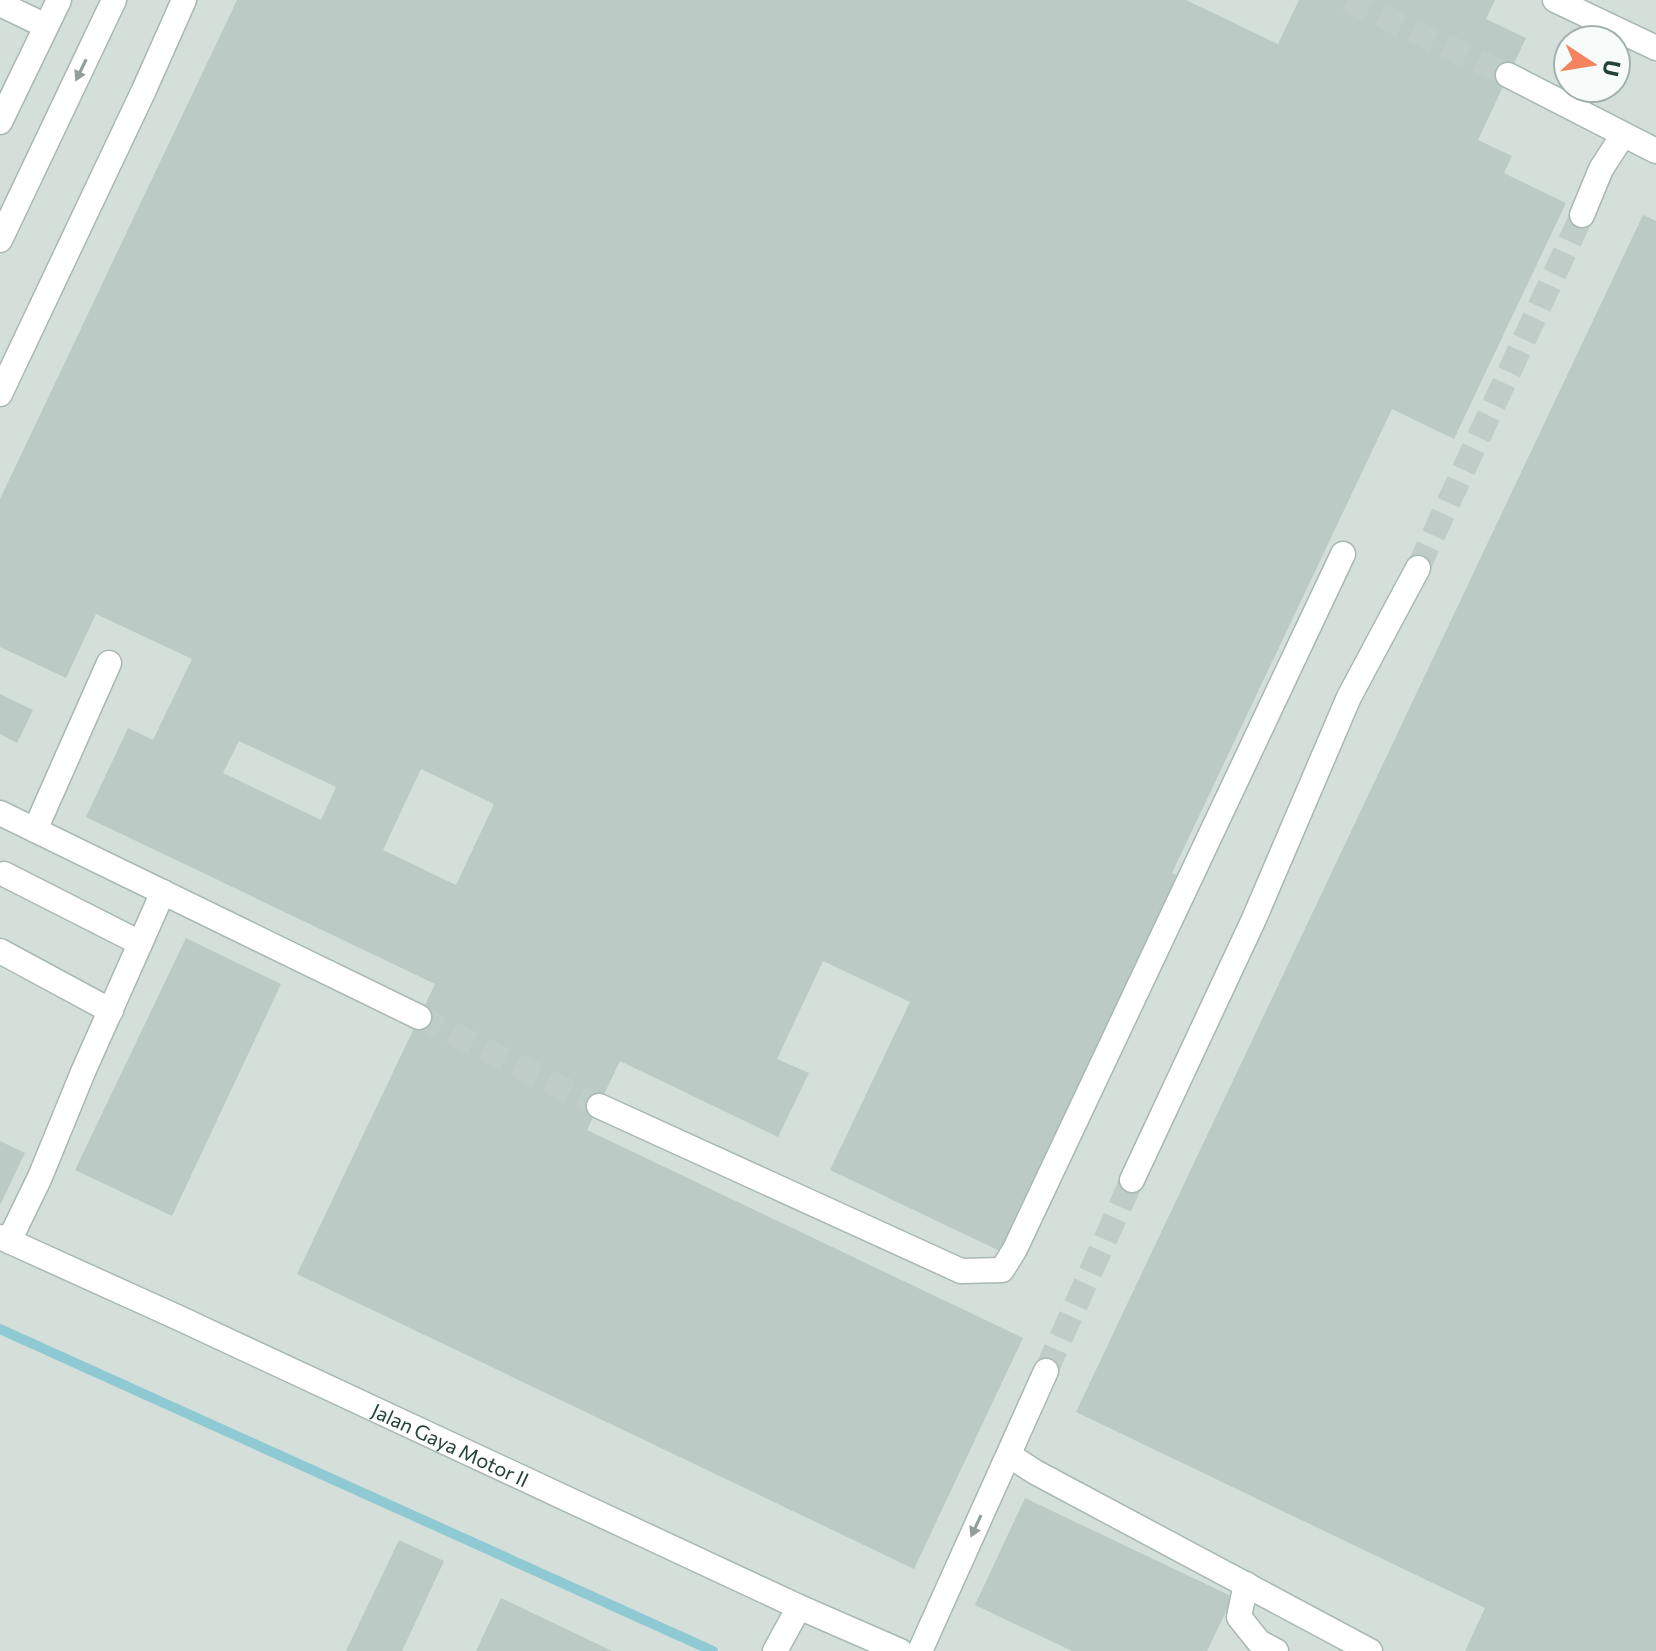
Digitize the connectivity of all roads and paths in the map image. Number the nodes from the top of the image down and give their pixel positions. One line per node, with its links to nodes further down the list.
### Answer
1 (59, 0): 6 (street)
2 (114, 0): 13 (street, one-way to 13)
3 (184, 0): 14 (street)
4 (1555, 0): 7 (street)
5 (0, 4): 6 (street)
6 (46, 26): 9 (street)
7 (1656, 48)
8 (1508, 75): 10 (street)
9 (0, 122)
10 (1623, 135): 11 (street); 12 (street)
11 (1656, 151)
12 (1582, 215)
13 (0, 240)
14 (0, 394)
15 (1343, 554): 26 (street)
16 (1418, 568): 27 (street)
17 (109, 663): 19 (street)
18 (0, 813): 19 (street)
19 (35, 830): 21 (street)
20 (4, 874): 22 (street)
21 (163, 892): 22 (street); 25 (street)
22 (140, 943): 24 (street)
23 (0, 951): 24 (street)
24 (111, 1011): 28 (street)
25 (419, 1017)
26 (599, 1106)
27 (1132, 1180)
28 (4, 1239): 32 (street, Jalan Gaya Motor II)
29 (1046, 1371): 30 (street)
30 (1009, 1455): 31 (street); 36 (street, one-way to 36)
31 (1246, 1584): 33 (street); 37 (street)
32 (799, 1607): 34 (street); 35 (street, Jalan Gaya Motor II)
33 (1338, 1644): 38 (street)
34 (775, 1651)
35 (900, 1651)
36 (920, 1651)
37 (1276, 1651)
38 (1370, 1651)

